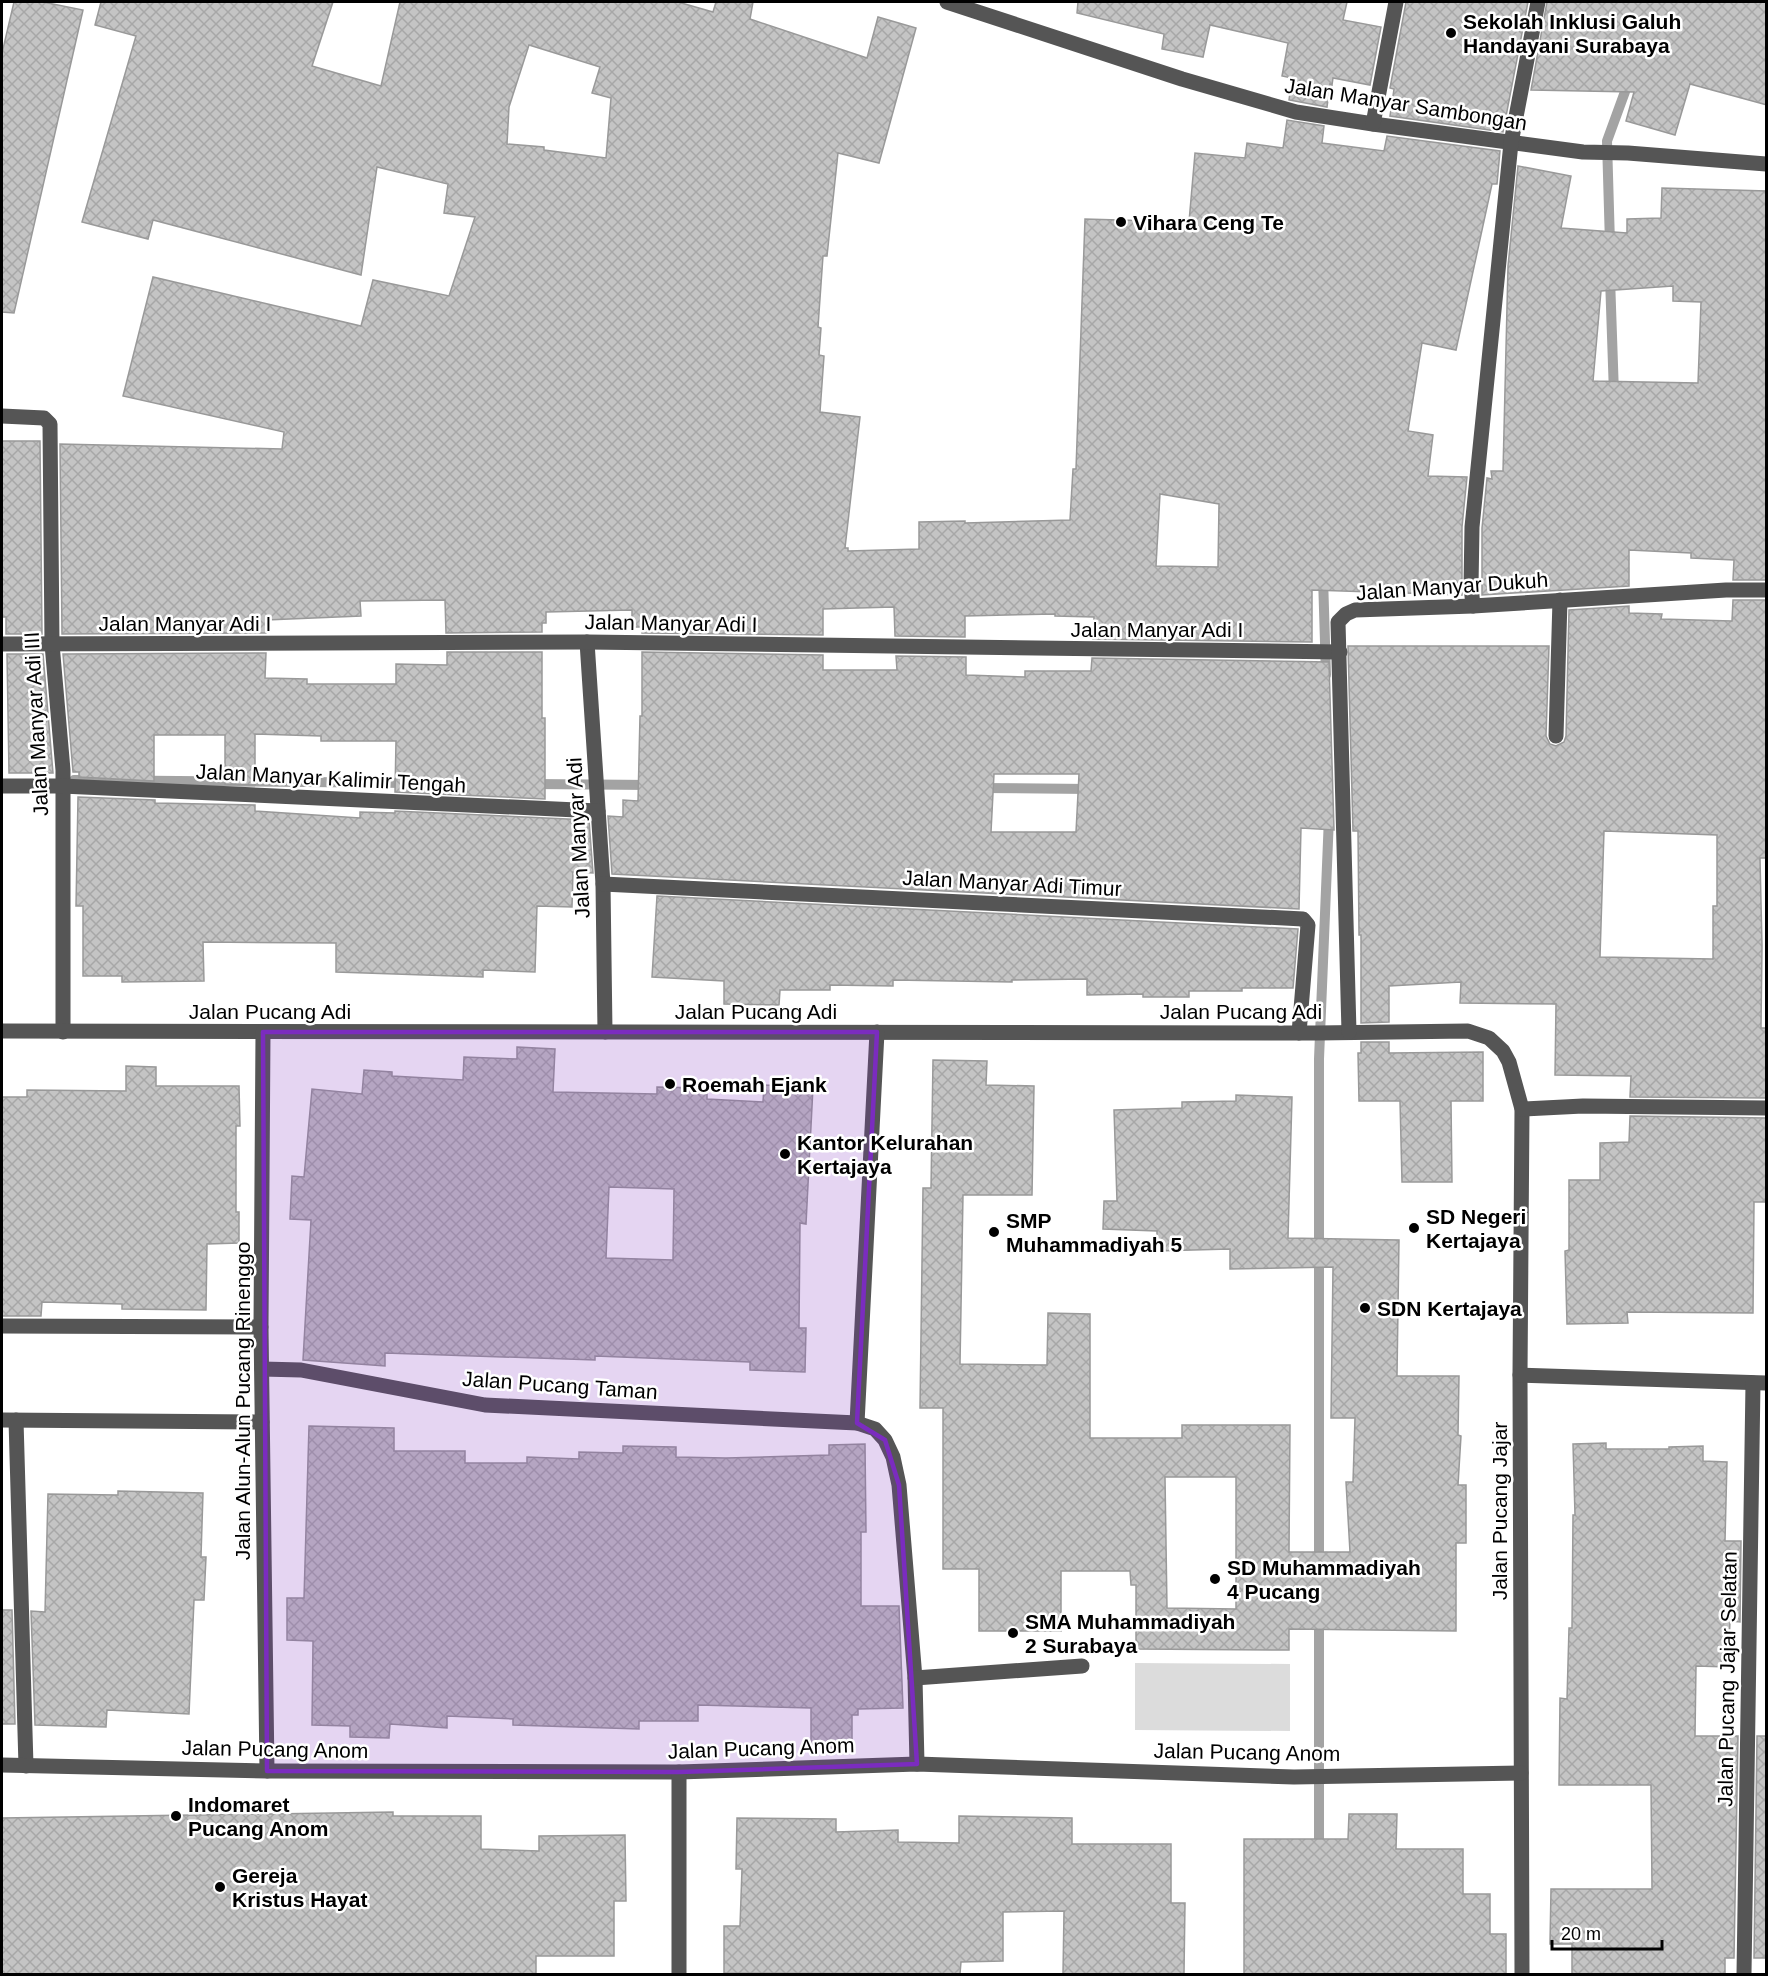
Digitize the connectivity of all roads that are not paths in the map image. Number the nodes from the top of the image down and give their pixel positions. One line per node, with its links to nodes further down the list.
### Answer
1 (947, 2): 4 (street, Jalan Manyar Sambongan)
2 (1396, 2): 4 (street)
3 (1538, 2): 5 (street)
4 (1373, 124): 5 (street, Jalan Manyar Sambongan)
5 (1511, 143): 6 (street, Jalan Manyar Sambongan); 10 (street)
6 (1767, 164)
7 (2, 416): 13 (street, Jalan Manyar Adi III)
8 (1767, 590): 9 (street, Jalan Manyar Dukuh)
9 (1560, 600): 10 (street, Jalan Manyar Dukuh); 15 (street)
10 (1473, 606): 14 (street, Jalan Manyar Dukuh)
11 (588, 642): 13 (street, Jalan Manyar Adi I); 14 (street, Jalan Manyar Adi I); 18 (street, Jalan Manyar Adi)
12 (2, 644): 13 (street, Jalan Manyar Adi I)
13 (52, 644): 16 (street, Jalan Manyar Adi III)
14 (1326, 652): 25 (street, Jalan Manyar Dukuh)
15 (1556, 736)
16 (62, 779): 17 (street, Jalan Manyar Kalimir Tengah); 18 (street, Jalan Manyar Kalimir Tengah); 21 (street, Jalan Manyar Adi III)
17 (2, 786)
18 (598, 808): 19 (street, Jalan Manyar Adi)
19 (603, 884): 23 (street, Jalan Manyar Adi); 26 (street, Jalan Manyar Adi Timur)
20 (2, 1031): 21 (street, Jalan Pucang Adi)
21 (63, 1032): 22 (street, Jalan Pucang Adi)
22 (263, 1032): 23 (street, Jalan Pucang Adi); 31 (street, Jalan Alun-Alun Pucang Rinenggo)
23 (605, 1032): 24 (street, Jalan Pucang Adi)
24 (877, 1032): 26 (street, Jalan Pucang Adi); 37 (street)
25 (1345, 1032): 26 (street, Jalan Pucang Adi); 27 (street, Jalan Pucang Adi)
26 (1299, 1033)
27 (1503, 1051): 29 (street, Jalan Pucang Jajar)
28 (1767, 1108): 29 (street)
29 (1522, 1109): 33 (street, Jalan Pucang Jajar)
30 (2, 1326): 31 (street)
31 (261, 1327): 32 (street, Jalan Alun-Alun Pucang Rinenggo)
32 (262, 1369): 36 (street, Jalan Alun-Alun Pucang Rinenggo); 37 (street, Jalan Pucang Taman)
33 (1520, 1375): 34 (street); 45 (street, Jalan Pucang Jajar)
34 (1760, 1383): 48 (street, Jalan Pucang Jajar Selatan)
35 (9, 1420): 36 (street); 42 (street)
36 (262, 1422): 43 (street, Jalan Alun-Alun Pucang Rinenggo)
37 (857, 1423): 39 (street, Jalan Pucang Taman)
38 (1082, 1666): 39 (street)
39 (915, 1678): 40 (street, Jalan Pucang Taman)
40 (917, 1764): 44 (street, Jalan Pucang Anom); 45 (street, Jalan Pucang Anom)
41 (2, 1766): 42 (street, Jalan Pucang Anom)
42 (26, 1766): 43 (street, Jalan Pucang Anom)
43 (267, 1771): 44 (street, Jalan Pucang Anom)
44 (679, 1772): 46 (street)
45 (1521, 1773): 47 (street, Jalan Pucang Jajar)
46 (679, 1974)
47 (1522, 1974)
48 (1744, 1974)

